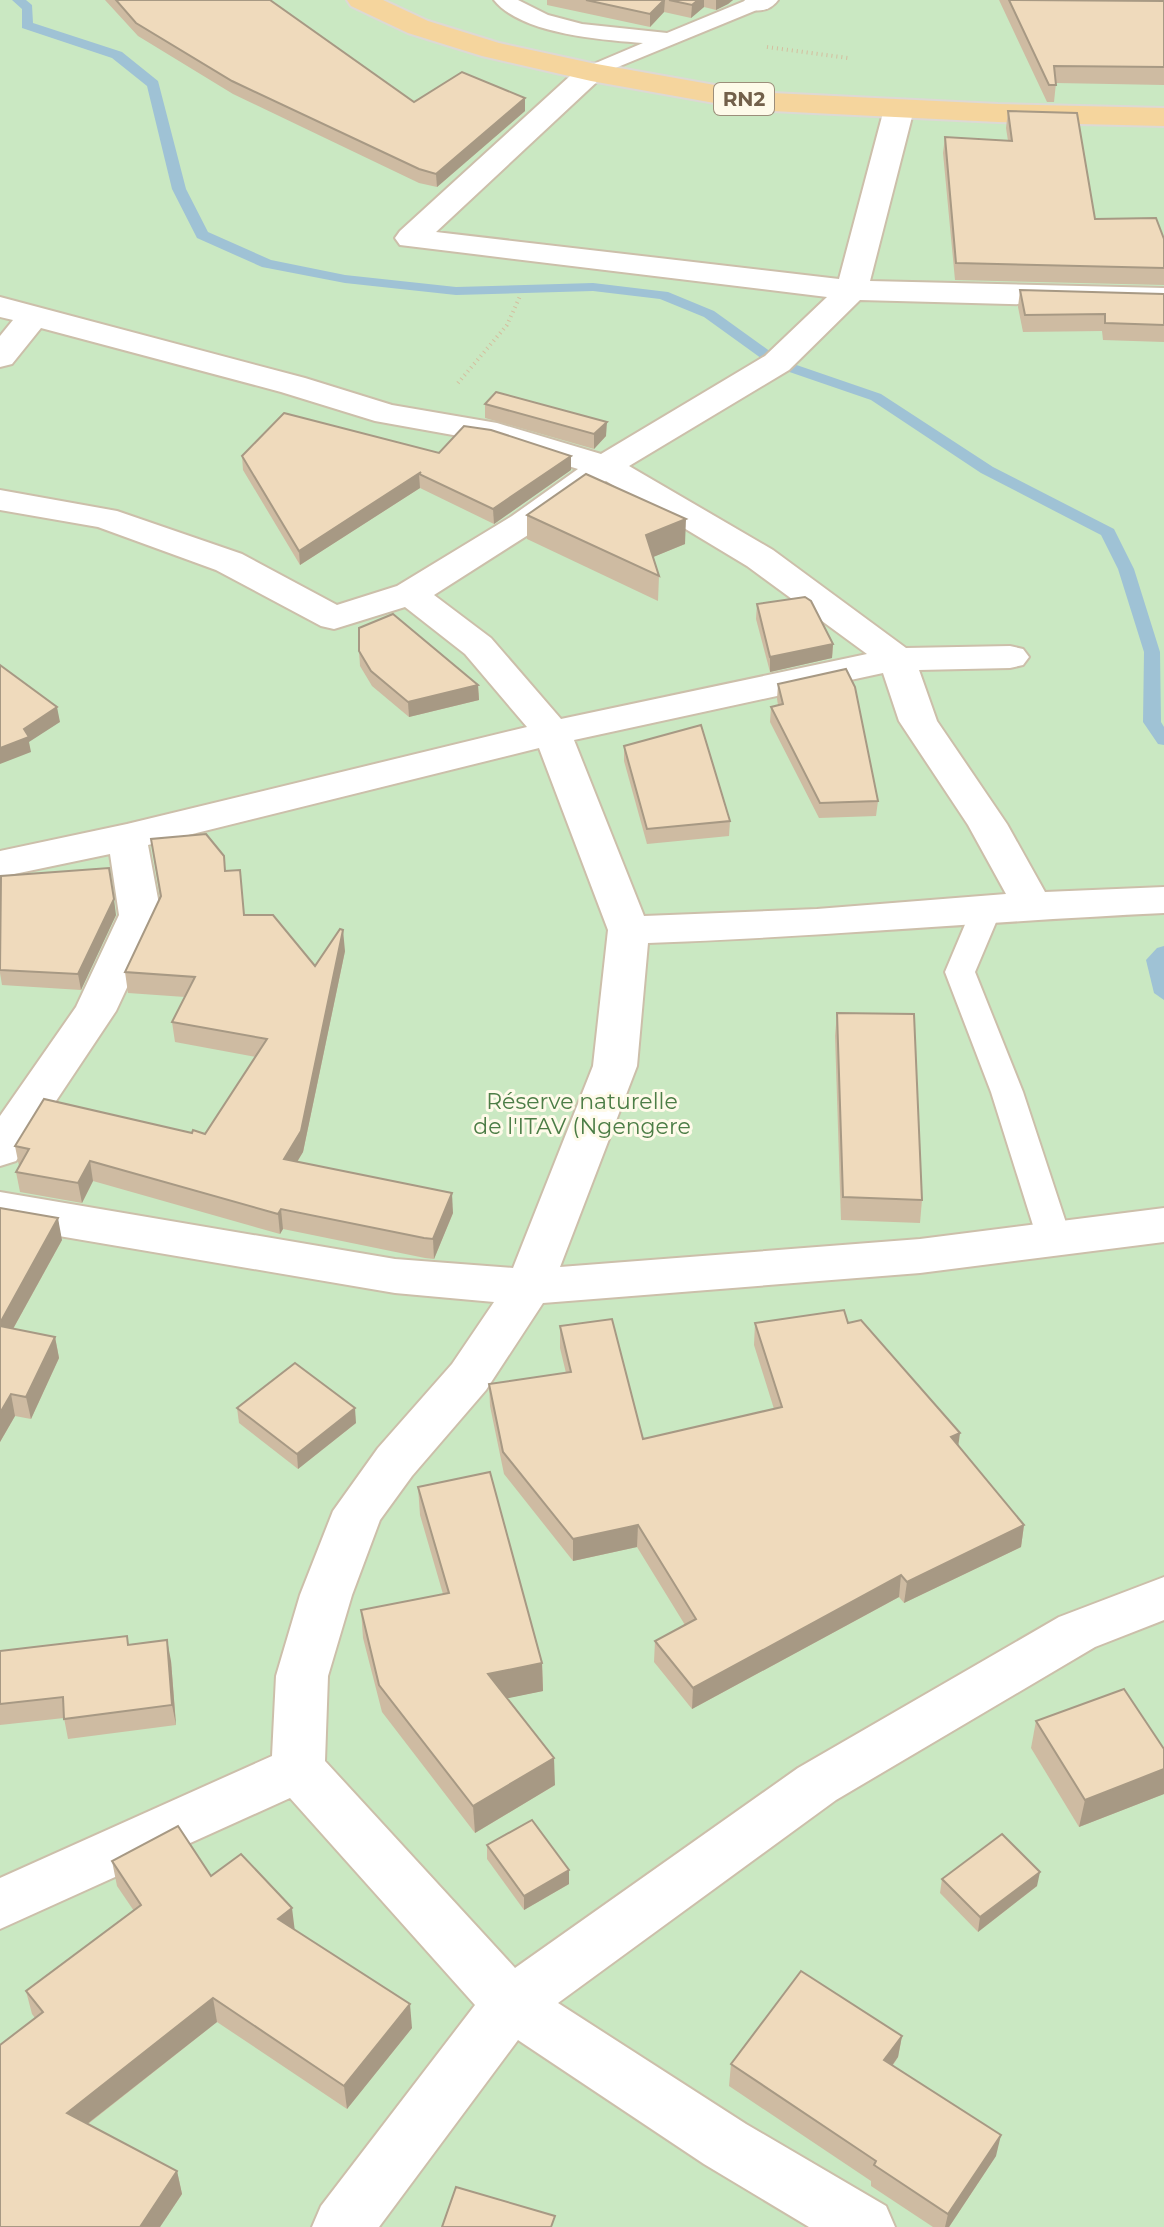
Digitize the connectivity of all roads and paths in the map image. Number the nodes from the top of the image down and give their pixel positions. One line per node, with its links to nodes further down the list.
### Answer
1 (504, 0): 4 (lane)
2 (364, 1): 5 (highway, RN2)
3 (760, 2): 4 (lane)
4 (670, 39): 5 (lane)
5 (591, 72): 6 (highway, RN2); 8 (street)
6 (899, 109): 7 (highway, RN2); 9 (street)
7 (1164, 117)
8 (550, 255): 9 (street); 14 (path)
9 (852, 290): 10 (street); 15 (street)
10 (1164, 298)
11 (0, 307): 12 (street)
12 (33, 317): 13 (street); 14 (street)
13 (0, 357)
14 (432, 421): 15 (street)
15 (605, 466): 17 (street); 19 (street)
16 (0, 500): 17 (street)
17 (410, 594): 20 (street)
18 (1010, 657): 19 (street)
19 (897, 659): 20 (street); 24 (street)
20 (552, 733): 21 (street); 26 (street)
21 (127, 837): 22 (street); 27 (street)
22 (0, 864)
23 (1160, 900): 24 (street)
24 (1033, 906): 25 (street)
25 (987, 908): 26 (street); 30 (lane)
26 (629, 930): 31 (street)
27 (0, 1150)
28 (0, 1209): 31 (street)
29 (1164, 1225): 30 (street)
30 (1054, 1238): 31 (street)
31 (529, 1287): 33 (street)
32 (1164, 1598): 35 (street)
33 (298, 1769): 34 (street); 35 (street)
34 (0, 1904)
35 (511, 2004): 36 (street); 37 (street)
36 (342, 2227)
37 (865, 2227)

